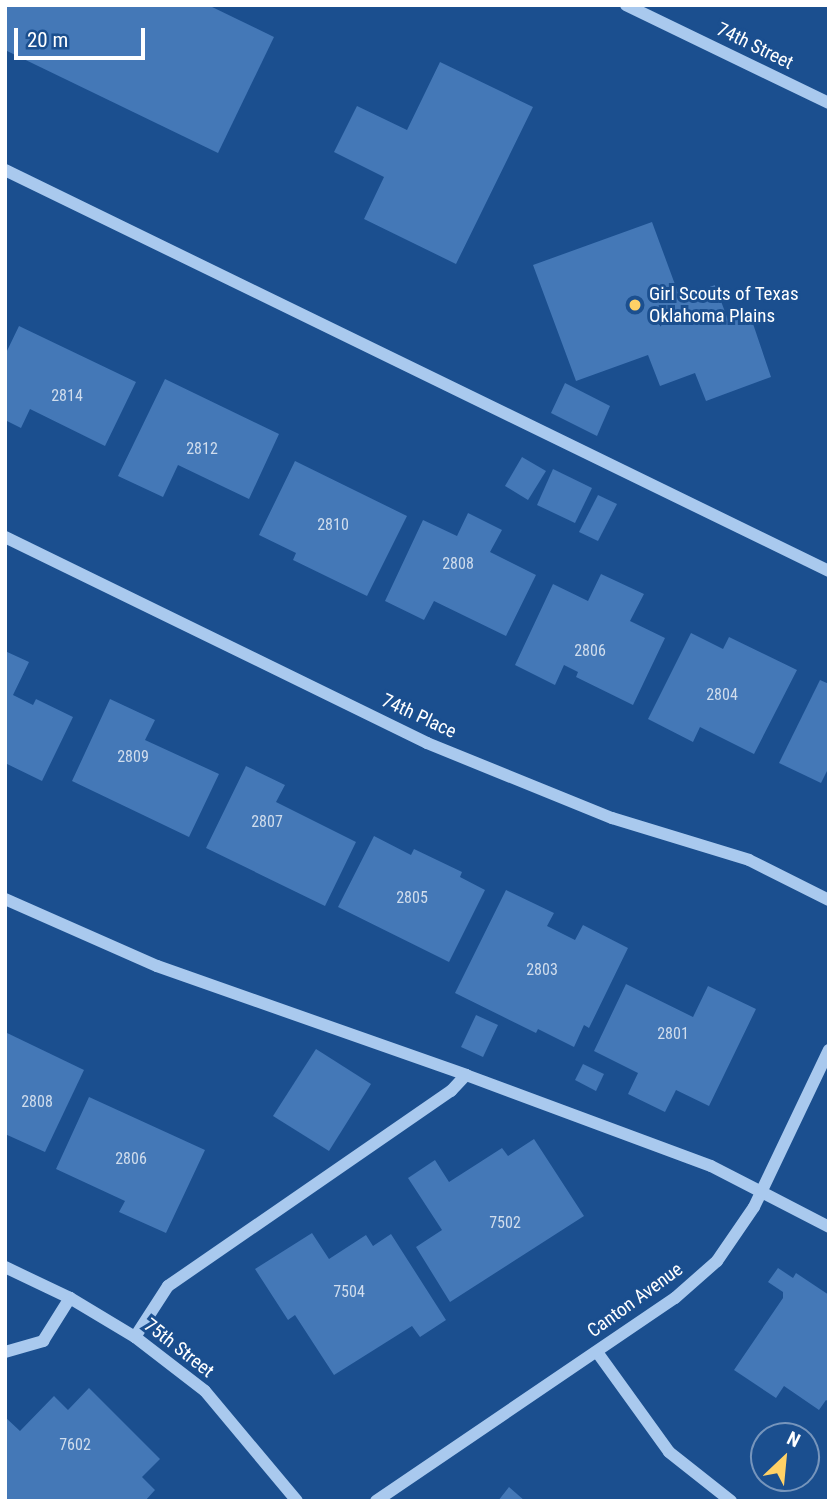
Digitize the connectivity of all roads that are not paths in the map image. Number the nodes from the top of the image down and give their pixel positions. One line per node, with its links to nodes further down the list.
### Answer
1 (626, 5): 2 (street, 74th Street)
2 (829, 103)
3 (5, 170): 5 (street)
4 (5, 537): 7 (street, 74th Place)
5 (829, 571)
6 (5, 899): 9 (street)
7 (829, 900)
8 (829, 1050): 10 (street, Canton Avenue)
9 (466, 1075): 10 (street); 14 (street)
10 (760, 1194): 11 (street); 16 (street, Canton Avenue)
11 (829, 1227)
12 (5, 1267): 13 (street, 75th Street)
13 (70, 1298): 14 (street, 75th Street); 15 (street)
14 (135, 1337): 17 (street, 75th Street)
15 (5, 1352)
16 (597, 1352): 18 (street, Canton Avenue); 19 (street)
17 (296, 1501)
18 (376, 1501)
19 (731, 1501)

